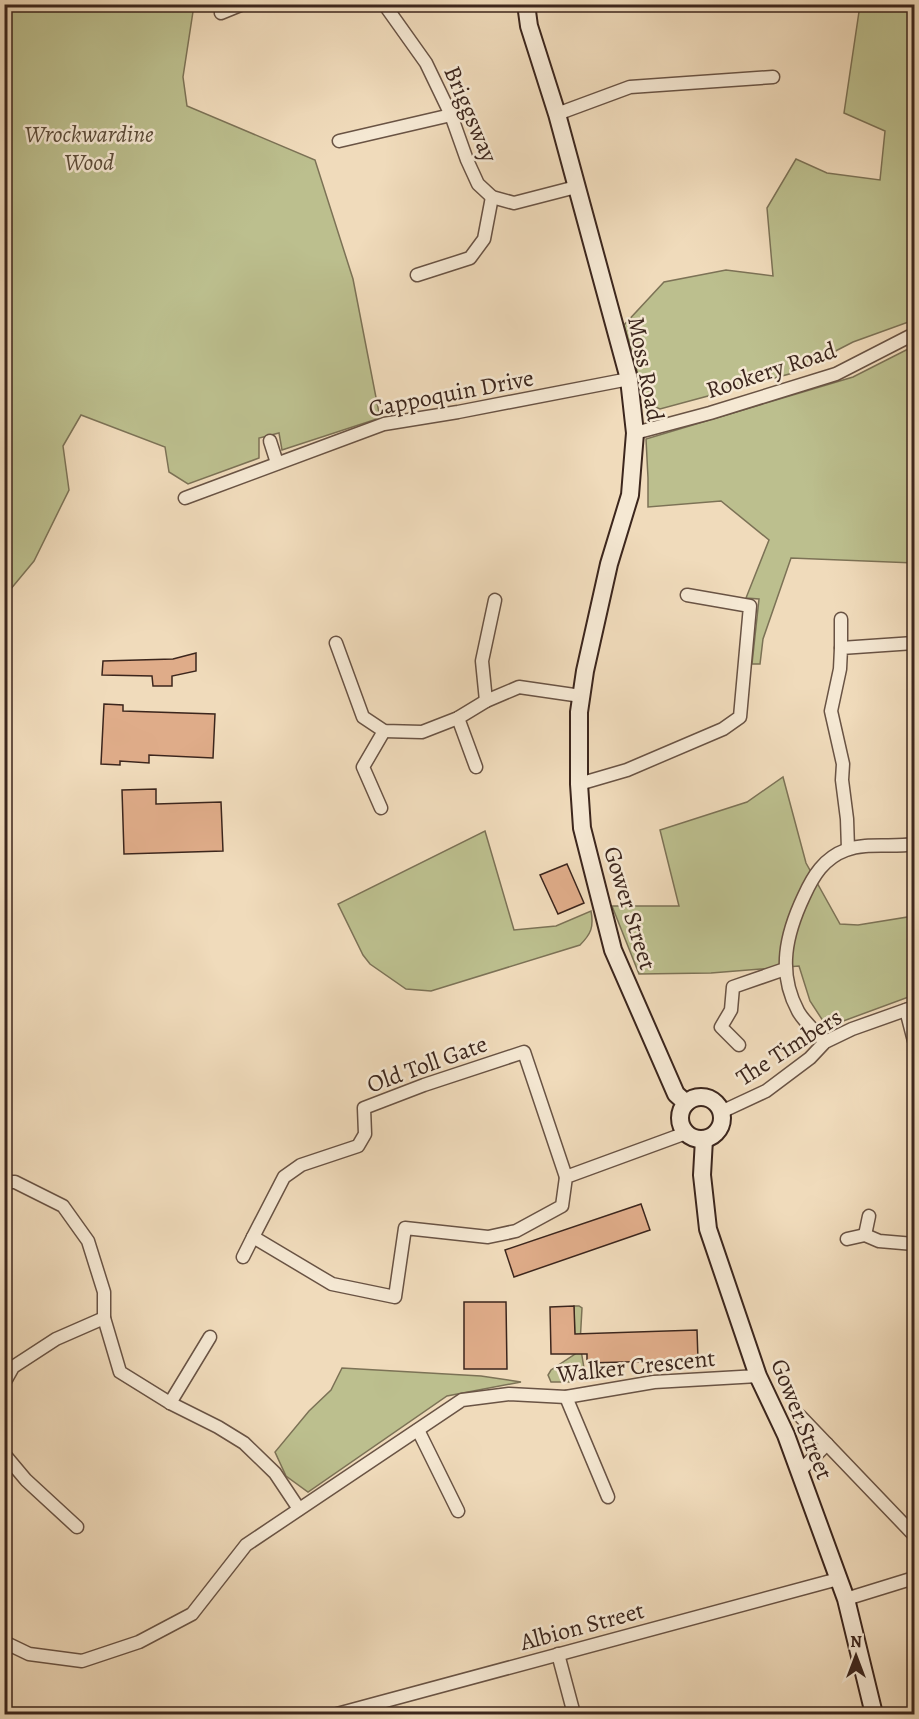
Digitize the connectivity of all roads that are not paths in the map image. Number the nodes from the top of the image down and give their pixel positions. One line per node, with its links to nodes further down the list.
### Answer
1 (243, 4): 4 (street)
2 (384, 4): 7 (street, Briggsway)
3 (526, 4): 6 (street, Moss Road)
4 (220, 13)
5 (773, 77): 6 (street)
6 (557, 114): 9 (street, Moss Road)
7 (451, 115): 8 (street); 10 (street, Briggsway)
8 (339, 141)
9 (576, 187): 10 (street, Briggsway); 13 (street, Moss Road)
10 (492, 197): 11 (street)
11 (417, 275)
12 (915, 334): 14 (street, Rookery Road)
13 (629, 379): 14 (street, Moss Road); 16 (street, Cappoquin Drive)
14 (635, 433): 24 (street, Moss Road)
15 (270, 441): 16 (street)
16 (277, 463): 17 (street, Cappoquin Drive)
17 (185, 498)
18 (687, 596): 29 (street)
19 (495, 600): 25 (street)
20 (841, 619): 23 (street)
21 (336, 643): 27 (street)
22 (915, 643): 23 (street)
23 (841, 648): 32 (street)
24 (581, 696): 25 (street); 29 (street, Moss Road)
25 (486, 700): 26 (street)
26 (458, 718): 27 (street); 28 (street)
27 (384, 731): 30 (street)
28 (476, 767)
29 (579, 784): 38 (street, Gower Street)
30 (381, 807)
31 (915, 844): 32 (street)
32 (848, 849): 33 (street)
33 (785, 969): 36 (street); 37 (street)
34 (910, 1008): 35 (street); 36 (street, The Timbers)
35 (915, 1041)
36 (825, 1042): 39 (street, The Timbers)
37 (740, 1045)
38 (686, 1103): 39 (street); 40 (street)
39 (721, 1112): 41 (street)
40 (686, 1133): 41 (street); 42 (street)
41 (704, 1139): 53 (street, Gower Street)
42 (566, 1177): 46 (street, Old Toll Gate); 46 (street, Old Toll Gate)
43 (4, 1182): 50 (street)
44 (869, 1216): 45 (street)
45 (865, 1234): 47 (street); 48 (street)
46 (254, 1237): 49 (street, Old Toll Gate)
47 (847, 1239)
48 (915, 1244)
49 (243, 1257)
50 (104, 1318): 52 (street); 56 (street)
51 (210, 1337): 56 (street)
52 (9, 1363): 54 (street)
53 (758, 1376): 55 (street, Walker Crescent); 61 (street, Gower Street)
54 (4, 1383)
55 (566, 1397): 58 (street, Walker Crescent); 62 (street)
56 (170, 1403): 63 (street)
57 (800, 1416): 59 (street)
58 (418, 1430): 63 (street, Walker Crescent); 64 (street)
59 (826, 1444): 61 (street); 66 (street)
60 (4, 1450): 65 (street)
61 (799, 1472): 68 (street, Gower Street)
62 (608, 1497)
63 (299, 1509): 70 (street, Walker Crescent)
64 (458, 1511)
65 (78, 1527)
66 (915, 1535)
67 (915, 1578): 69 (street)
68 (838, 1579): 69 (street, Gower Street); 71 (street, Albion Street)
69 (846, 1599): 74 (street, Gower Street)
70 (4, 1642)
71 (558, 1654): 72 (street, Albion Street); 73 (street)
72 (337, 1714)
73 (574, 1714)
74 (874, 1714)

